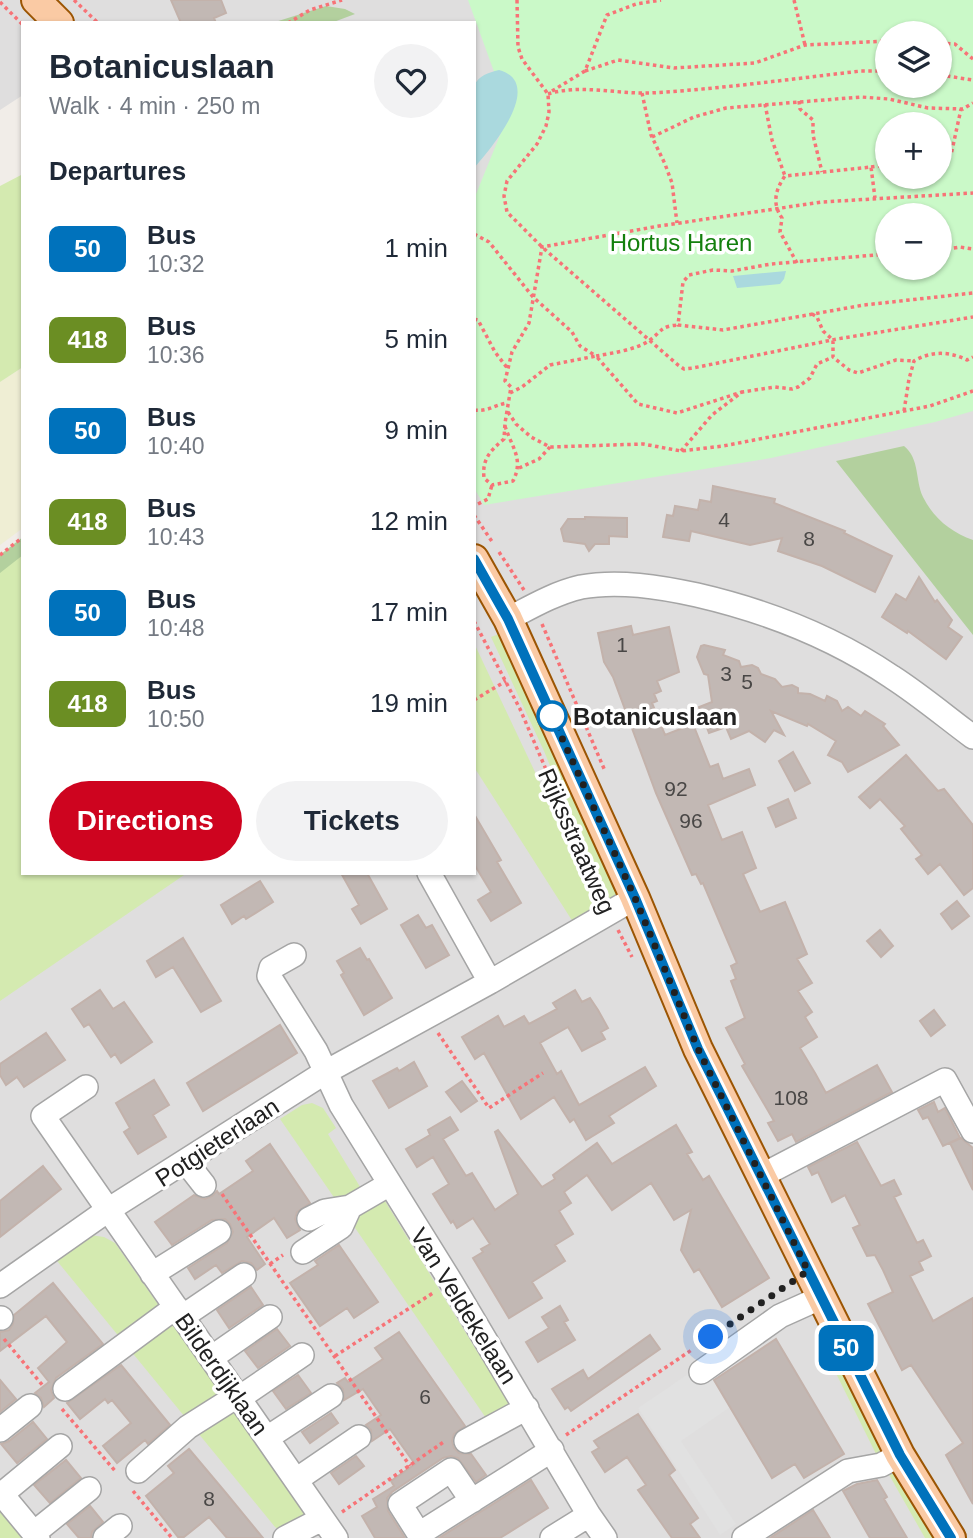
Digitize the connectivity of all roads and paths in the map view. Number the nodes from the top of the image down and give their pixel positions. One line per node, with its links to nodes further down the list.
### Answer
1 (36, 0): 8 (main road)
2 (74, 0): 9 (path)
3 (342, 0): 10 (path)
4 (517, 0): 21 (path)
5 (661, 0): 16 (path)
6 (794, 0): 14 (path)
7 (0, 2): 11 (path)
8 (57, 21)
9 (96, 21)
10 (291, 21)
11 (21, 23)
12 (875, 42): 14 (path)
13 (952, 44): 15 (path)
14 (806, 45): 16 (path)
15 (973, 59)
16 (585, 71): 21 (path)
17 (875, 71): 20 (path)
18 (952, 77): 19 (path)
19 (973, 80)
20 (642, 93): 21 (path); 26 (path)
21 (548, 94): 37 (path)
22 (799, 101): 24 (path); 25 (path); 30 (path)
23 (973, 103): 25 (path)
24 (765, 104): 26 (path); 31 (path)
25 (961, 109): 27 (path)
26 (652, 137): 35 (path)
27 (952, 150)
28 (875, 166): 29 (path)
29 (871, 167): 30 (path); 33 (path)
30 (822, 172): 31 (path)
31 (785, 176): 34 (path)
32 (973, 193): 33 (path)
33 (874, 198): 34 (path)
34 (776, 208): 35 (path); 41 (path)
35 (677, 223): 37 (path)
36 (476, 235): 43 (path)
37 (542, 247): 43 (path); 49 (path)
38 (952, 248): 39 (path)
39 (973, 249)
40 (875, 255): 41 (path)
41 (797, 263): 47 (path)
42 (973, 293): 44 (path)
43 (533, 297): 50 (path); 54 (path)
44 (812, 314): 47 (path); 48 (path)
45 (973, 317): 48 (path)
46 (476, 320): 54 (path)
47 (678, 325): 49 (path)
48 (833, 340): 49 (path); 51 (path)
49 (649, 341): 50 (path)
50 (596, 356): 56 (path); 57 (path)
51 (833, 357): 53 (path); 57 (path)
52 (973, 357): 53 (path)
53 (914, 361): 61 (path)
54 (508, 369): 56 (path)
55 (973, 391): 61 (path)
56 (510, 393): 58 (path)
57 (742, 393): 64 (path)
58 (507, 403): 59 (path); 60 (path)
59 (476, 410)
60 (507, 410): 62 (path); 63 (path)
61 (904, 411): 64 (path)
62 (505, 426): 65 (path); 66 (path)
63 (550, 447): 64 (path); 65 (path)
64 (681, 451)
65 (519, 468): 66 (path)
66 (492, 485): 67 (path)
67 (478, 504)
68 (476, 517): 72 (path)
69 (21, 539): 70 (path)
70 (0, 555)
71 (476, 563): 73 (main road, Rijksstraatweg)
72 (534, 606): 73 (street); 77 (street)
73 (508, 619): 79 (main road, Rijksstraatweg)
74 (476, 625): 75 (path, Rijksstraatweg)
75 (506, 681): 76 (path); 80 (path, Rijksstraatweg)
76 (476, 699)
77 (973, 737)
78 (430, 875): 83 (street)
79 (635, 898): 80 (street, Potgieterlaan); 90 (main road, Rijksstraatweg)
80 (608, 914): 82 (path, Rijksstraatweg); 83 (street, Potgieterlaan)
81 (294, 955): 85 (street)
82 (637, 966)
83 (490, 982): 84 (street, Potgieterlaan)
84 (426, 1017): 85 (street, Potgieterlaan); 86 (path)
85 (324, 1073): 89 (street, Potgieterlaan); 91 (street, Van Veldekelaan)
86 (543, 1073)
87 (86, 1087): 94 (street)
88 (973, 1131): 90 (street)
89 (186, 1162): 92 (street); 94 (street, Potgieterlaan)
90 (761, 1176): 102 (main road, Rijksstraatweg)
91 (388, 1185): 93 (street); 100 (street, Van Veldekelaan)
92 (211, 1186): 108 (path)
93 (350, 1207): 95 (street); 97 (street)
94 (108, 1210): 98 (street, Bilderdijklaan); 101 (street, Potgieterlaan)
95 (309, 1219)
96 (219, 1232): 98 (street)
97 (303, 1252)
98 (152, 1274): 103 (street, Bilderdijklaan)
99 (244, 1275): 103 (street)
100 (451, 1282): 108 (path); 114 (street, Van Veldekelaan)
101 (0, 1286)
102 (820, 1298): 110 (street); 121 (main road, Rijksstraatweg)
103 (179, 1312): 109 (street, Bilderdijklaan); 111 (street)
104 (270, 1317): 109 (street)
105 (0, 1335): 111 (path)
106 (699, 1345): 120 (path)
107 (302, 1355): 113 (street)
108 (335, 1356): 122 (path)
109 (211, 1358): 113 (street, Bilderdijklaan)
110 (701, 1372)
111 (49, 1395): 115 (street); 123 (path)
112 (331, 1395): 117 (street)
113 (238, 1397): 117 (street, Bilderdijklaan); 123 (street)
114 (527, 1408): 118 (street); 120 (street, Van Veldekelaan)
115 (0, 1430)
116 (359, 1437): 124 (street)
117 (267, 1438): 124 (street, Bilderdijklaan)
118 (460, 1438): 122 (path)
119 (60, 1446): 126 (street)
120 (551, 1448): 127 (street); 128 (street, Van Veldekelaan)
121 (900, 1455): 131 (street); 136 (main road, Rijksstraatweg)
122 (410, 1466): 129 (path)
123 (127, 1476): 132 (path)
124 (296, 1480): 129 (street, Bilderdijklaan)
125 (89, 1489): 130 (street)
126 (1, 1493): 130 (street)
127 (472, 1501)
128 (589, 1515): 134 (street); 135 (street, Van Veldekelaan)
129 (328, 1527): 133 (street)
130 (35, 1536)
131 (749, 1536)
132 (172, 1538)
133 (285, 1538)
134 (552, 1538)
135 (605, 1538)
136 (951, 1538)

